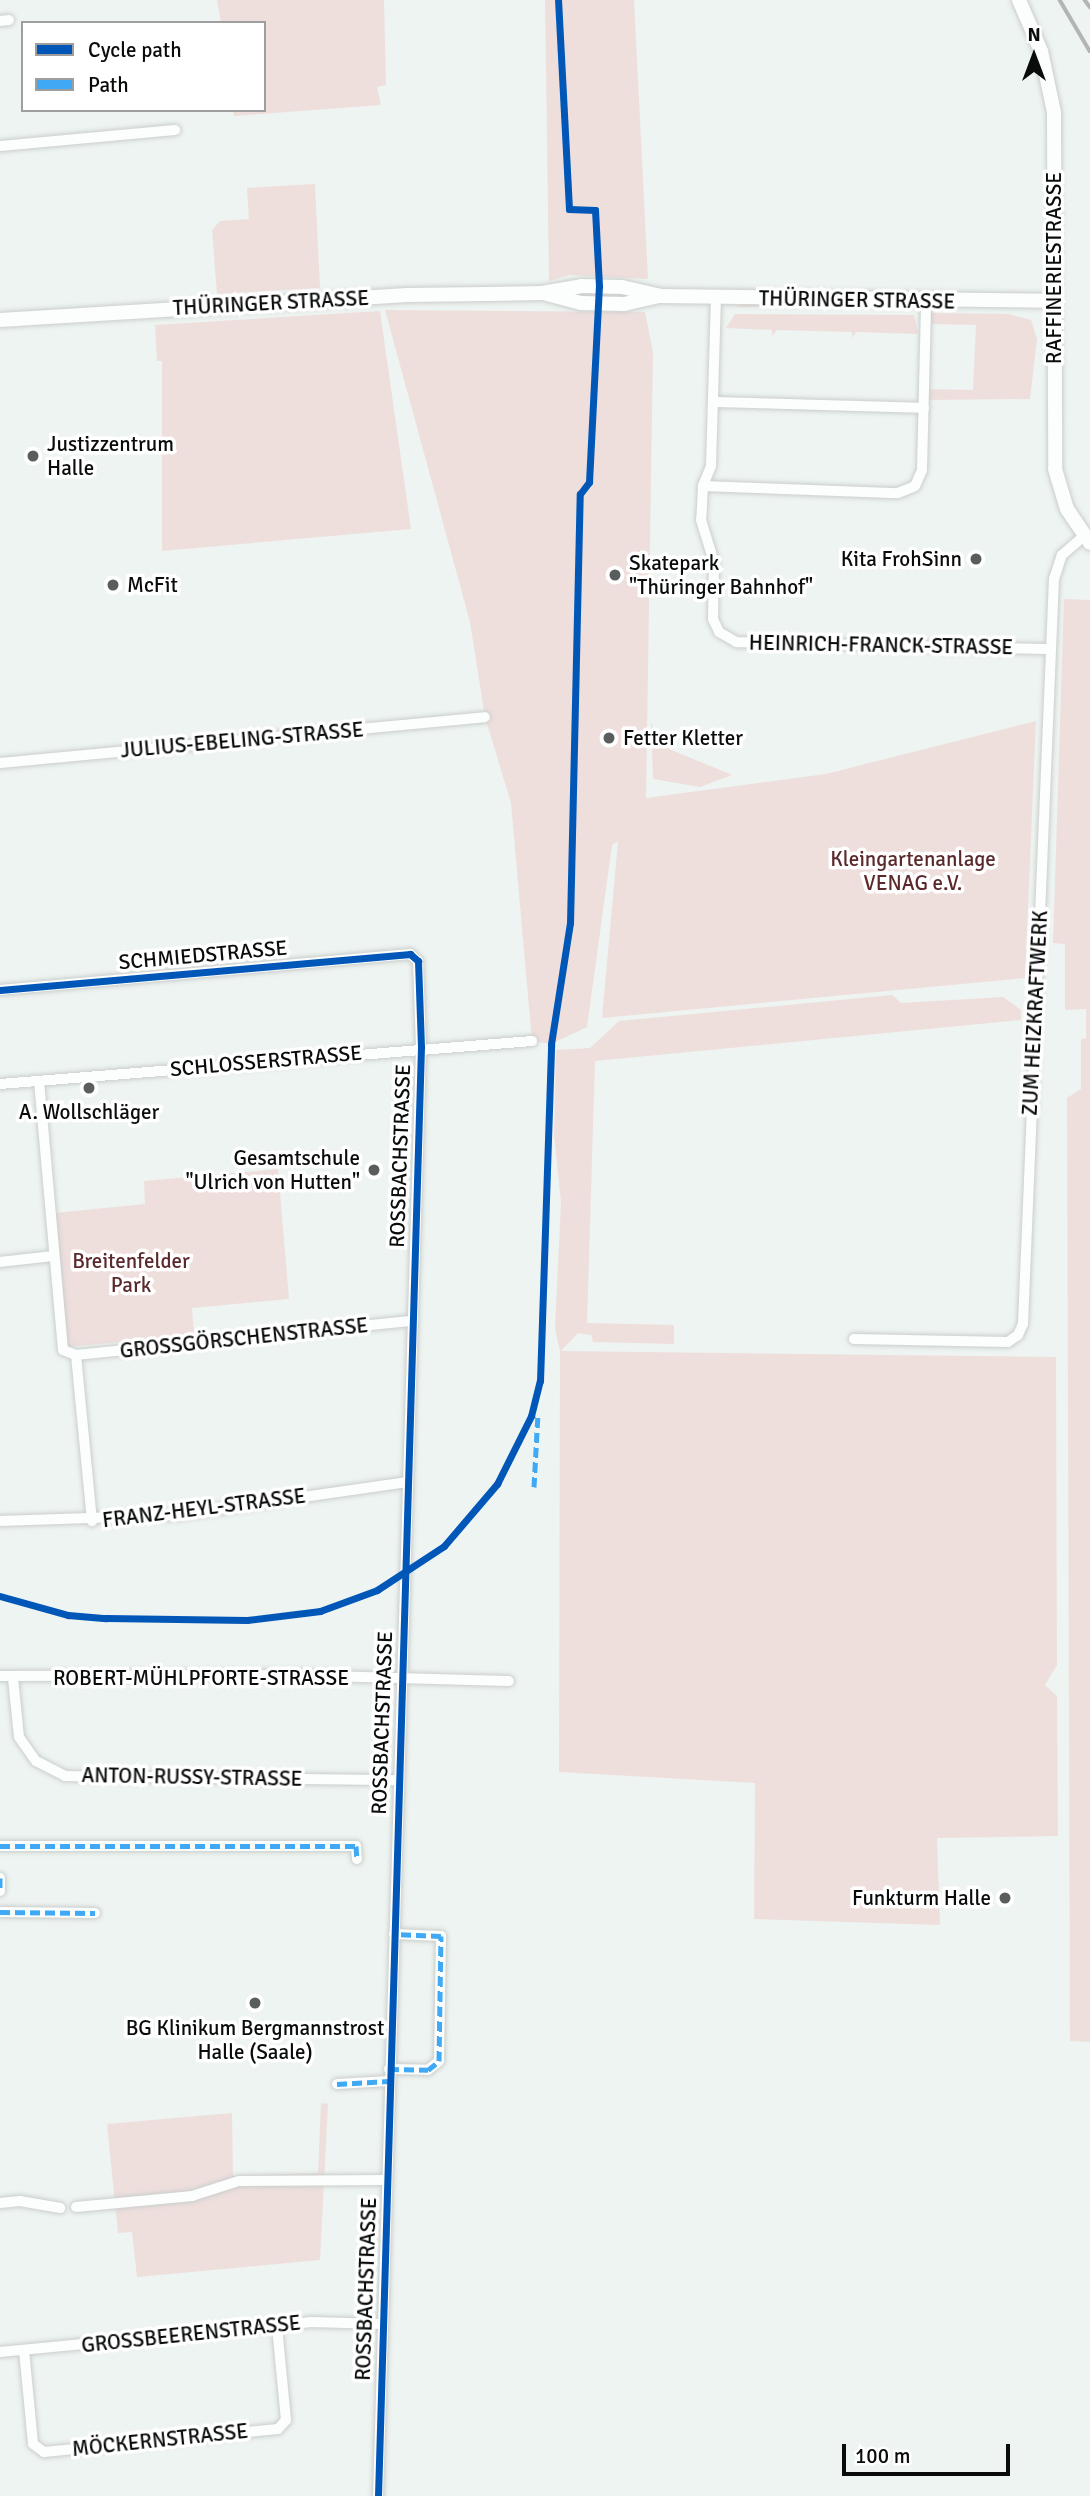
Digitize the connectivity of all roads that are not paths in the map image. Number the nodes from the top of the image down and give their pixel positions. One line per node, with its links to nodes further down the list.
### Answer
1 (1019, 0): 5 (street, RAFFINERIESTRASSE)
2 (175, 130): 3 (street)
3 (0, 145)
4 (716, 297): 6 (street, THÜRINGER STRASSE); 7 (street, THÜRINGER STRASSE); 8 (street, HEINRICH-FRANCK-STRASSE)
5 (1054, 301): 6 (street, THÜRINGER STRASSE); 11 (street, RAFFINERIESTRASSE)
6 (926, 302): 9 (street)
7 (0, 320)
8 (713, 402): 9 (street); 10 (street, HEINRICH-FRANCK-STRASSE)
9 (924, 408): 10 (street)
10 (703, 486): 12 (street, HEINRICH-FRANCK-STRASSE)
11 (1087, 540): 12 (street, ZUM HEIZKRAFTWERK)
12 (1051, 649): 24 (street, ZUM HEIZKRAFTWERK)
13 (485, 717): 14 (street, JULIUS-EBELING-STRASSE)
14 (0, 763)
15 (410, 954): 16 (street, SCHMIEDSTRASSE); 18 (street, ROSSBACHSTRASSE)
16 (0, 990)
17 (532, 1041): 18 (street, SCHLOSSERSTRASSE)
18 (421, 1047): 19 (street, SCHLOSSERSTRASSE); 23 (street, ROSSBACHSTRASSE)
19 (39, 1081): 20 (street, SCHLOSSERSTRASSE); 21 (street)
20 (0, 1084)
21 (53, 1256): 22 (street); 25 (street)
22 (0, 1262)
23 (412, 1321): 25 (street, GROSSGÖRSCHENSTRASSE); 26 (street, ROSSBACHSTRASSE)
24 (854, 1339)
25 (76, 1355): 28 (street)
26 (406, 1482): 28 (street, FRANZ-HEYL-STRASSE); 31 (street, ROSSBACHSTRASSE)
27 (0, 1521): 28 (street, FRANZ-HEYL-STRASSE)
28 (92, 1521)
29 (0, 1676): 30 (street, ROBERT-MÜHLPFORTE-STRASSE)
30 (13, 1678): 31 (street, ROBERT-MÜHLPFORTE-STRASSE); 33 (street, ANTON-RUSSY-STRASSE)
31 (401, 1679): 32 (street, ROSSBACHSTRASSE); 33 (street, ROSSBACHSTRASSE)
32 (509, 1681)
33 (398, 1780): 40 (street, ROSSBACHSTRASSE)
34 (0, 1846): 35 (street)
35 (357, 1859)
36 (0, 1878): 37 (street)
37 (0, 1891)
38 (0, 1912): 39 (street)
39 (95, 1913)
40 (394, 1934): 41 (street, ROSSBACHSTRASSE); 41 (street)
41 (389, 2069): 42 (street, ROSSBACHSTRASSE)
42 (389, 2081): 43 (street); 44 (street, ROSSBACHSTRASSE)
43 (337, 2084)
44 (386, 2180): 46 (street); 48 (street, ROSSBACHSTRASSE)
45 (0, 2203): 47 (street)
46 (76, 2207)
47 (60, 2208)
48 (382, 2324): 49 (street, GROSSBEERENSTRASSE); 52 (street, ROSSBACHSTRASSE)
49 (277, 2326): 50 (street, GROSSBEERENSTRASSE); 50 (street, MÖCKERNSTRASSE)
50 (24, 2350): 51 (street, GROSSBEERENSTRASSE)
51 (0, 2352)
52 (377, 2496)

